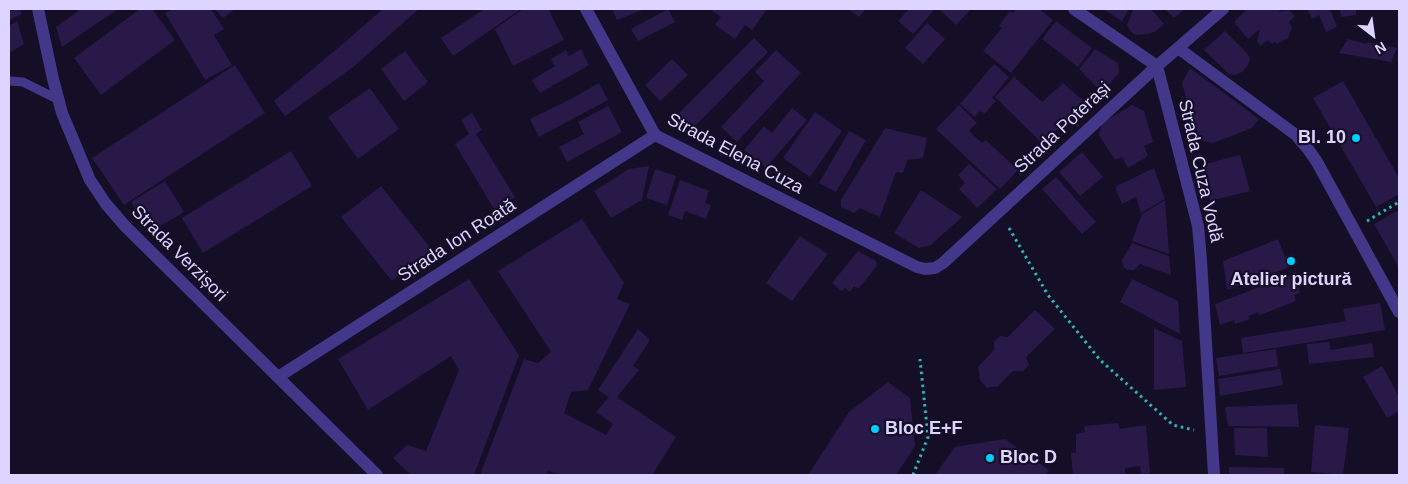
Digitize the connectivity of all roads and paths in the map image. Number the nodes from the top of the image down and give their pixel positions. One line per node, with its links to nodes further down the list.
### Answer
1 (38, 9): 8 (street, Strada Verzișori)
2 (586, 9): 9 (street, Strada Elena Cuza)
3 (1074, 9): 6 (street)
4 (1223, 9): 5 (street, Strada Poterași)
5 (1178, 48): 6 (street, Strada Poterași); 12 (street)
6 (1157, 66): 13 (street, Strada Poterași); 17 (street, Strada Cuza Vodă)
7 (9, 81): 8 (lane)
8 (59, 100): 16 (street, Strada Verzișori)
9 (655, 136): 13 (street, Strada Elena Cuza); 16 (street, Strada Ion Roată)
10 (1399, 202): 12 (path)
11 (1009, 228): 17 (path)
12 (1354, 228): 14 (street)
13 (925, 269)
14 (1399, 312)
15 (920, 359): 19 (path)
16 (278, 377): 18 (street, Strada Verzișori)
17 (1212, 434): 20 (street, Strada Cuza Vodă)
18 (377, 475)
19 (913, 475)
20 (1214, 475)

